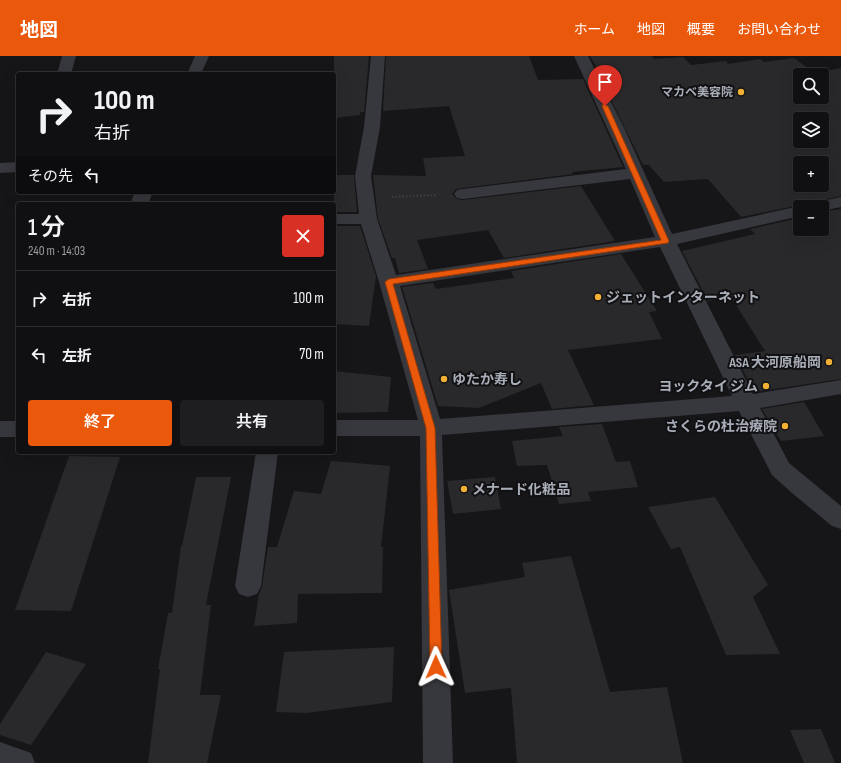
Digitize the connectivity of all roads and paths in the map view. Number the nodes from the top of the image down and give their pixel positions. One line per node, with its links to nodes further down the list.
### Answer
1 (69, 56): 5 (street)
2 (202, 56): 6 (street)
3 (378, 56): 9 (street)
4 (581, 56): 7 (street)
5 (65, 72)
6 (195, 72)
7 (636, 173): 8 (street); 15 (street)
8 (463, 194): 9 (path)
9 (366, 197): 14 (street)
10 (841, 202): 11 (street)
11 (829, 205)
12 (793, 213): 15 (street)
13 (336, 219): 14 (street)
14 (368, 219): 16 (street)
15 (666, 241): 16 (street); 18 (street)
16 (389, 282): 20 (street)
17 (841, 387): 18 (street)
18 (746, 403): 20 (street); 24 (street)
19 (336, 428): 20 (street)
20 (431, 428): 28 (street)
21 (0, 429): 22 (street)
22 (16, 429)
23 (267, 454): 25 (street)
24 (841, 519)
25 (248, 586)
26 (0, 756): 27 (street)
27 (20, 763)
28 (438, 763)

